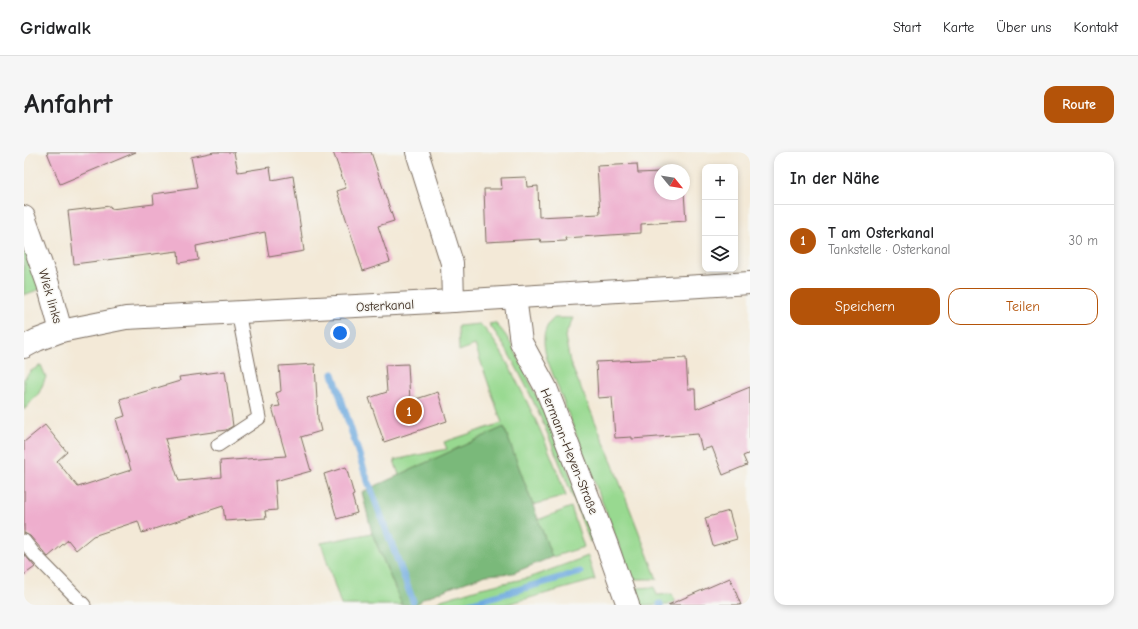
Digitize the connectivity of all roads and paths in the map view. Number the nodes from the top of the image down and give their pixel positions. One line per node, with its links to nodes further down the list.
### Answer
1 (417, 152): 5 (main road)
2 (24, 217): 7 (main road, Wiek links)
3 (750, 282): 4 (main road, Osterkanal)
4 (515, 297): 5 (main road, Osterkanal); 12 (main road, Hermann-Heyen-Straße)
5 (453, 301): 6 (main road, Osterkanal)
6 (238, 312): 7 (main road, Osterkanal); 9 (lane)
7 (60, 331): 8 (main road, Osterkanal)
8 (24, 347)
9 (218, 444)
10 (24, 541): 11 (lane)
11 (84, 605)
12 (628, 605)

